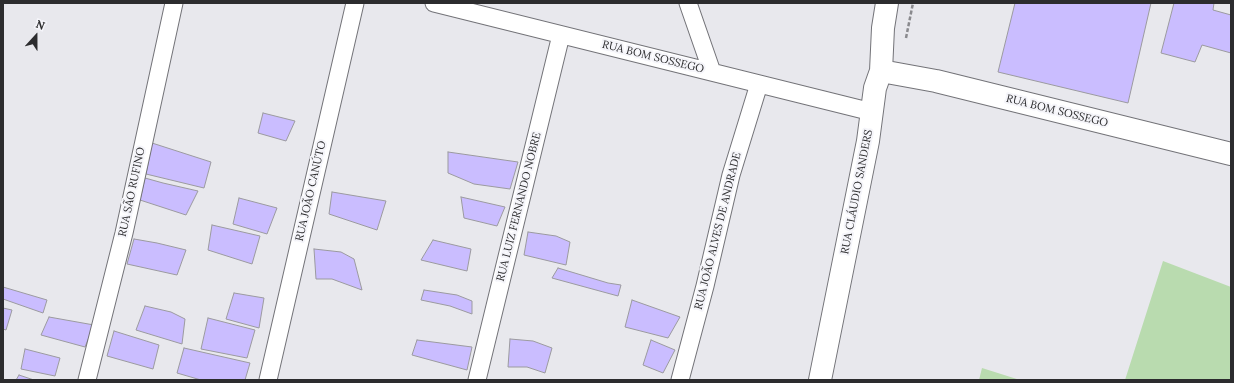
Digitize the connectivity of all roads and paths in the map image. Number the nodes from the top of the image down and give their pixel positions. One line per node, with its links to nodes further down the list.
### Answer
1 (174, 3): 12 (street, RUA SÃO RUFINO)
2 (355, 3): 13 (street, RUA JOÃO CANÚTO)
3 (434, 3): 6 (street, RUA BOM SOSSEGO)
4 (688, 3): 8 (street)
5 (887, 3): 7 (main road, RUA CLÁUDIO SANDERS)
6 (561, 35): 8 (street, RUA BOM SOSSEGO); 14 (street, RUA LUIZ FERNANDO NOBRE)
7 (882, 71): 10 (main road, RUA CLÁUDIO SANDERS); 11 (main road, RUA BOM SOSSEGO)
8 (712, 72): 9 (street, RUA BOM SOSSEGO)
9 (759, 84): 10 (street, RUA BOM SOSSEGO); 15 (street, RUA JOÃO ALVES DE ANDRADE)
10 (872, 112): 16 (main road, RUA CLÁUDIO SANDERS)
11 (1231, 154)
12 (87, 380)
13 (268, 380)
14 (477, 380)
15 (680, 380)
16 (820, 380)

